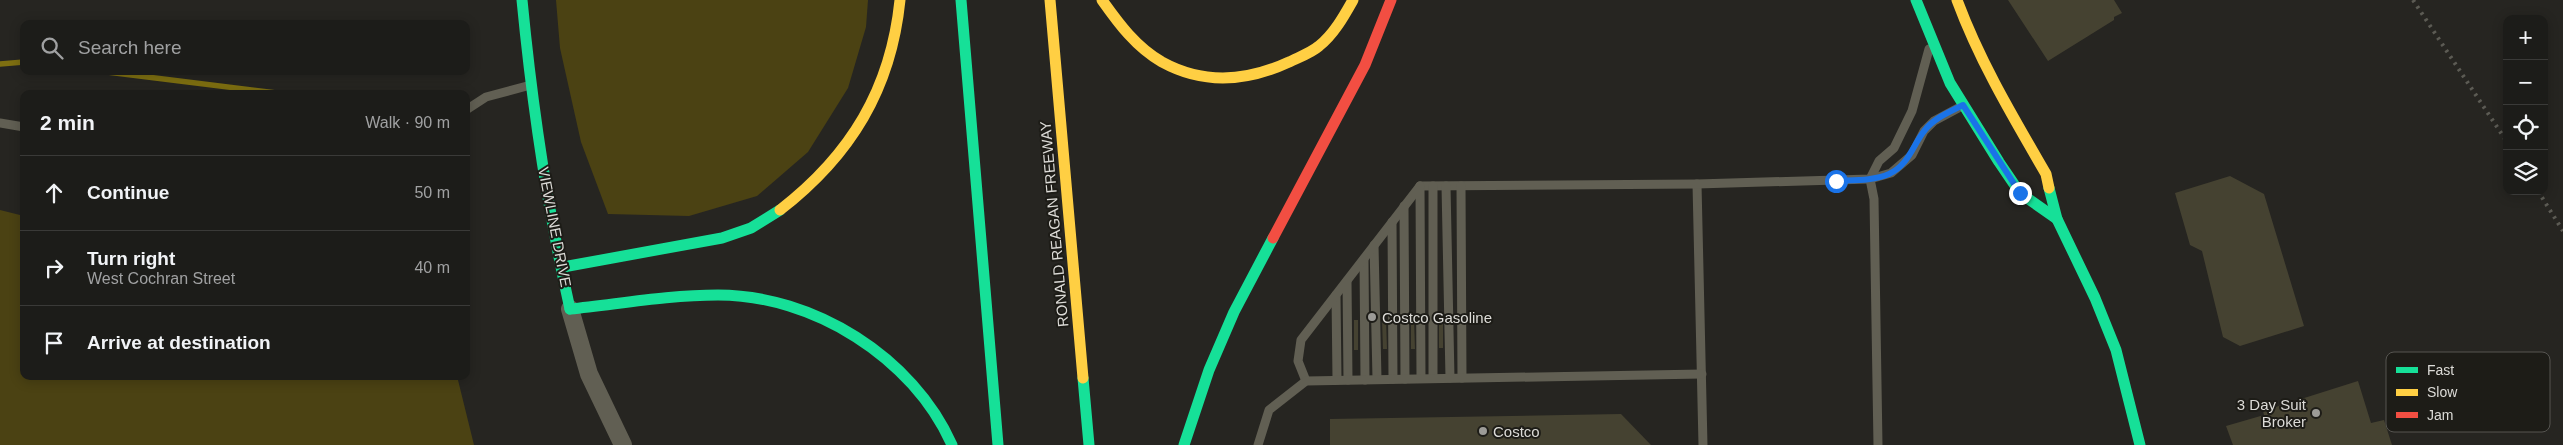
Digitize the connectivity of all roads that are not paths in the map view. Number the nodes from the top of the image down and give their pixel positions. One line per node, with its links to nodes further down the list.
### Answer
1 (522, 0): 11 (main road, VIEWLINE DRIVE)
2 (900, 0): 27 (main road)
3 (961, 0): 45 (main road)
4 (1050, 0): 46 (main road, RONALD REAGAN FREEWAY)
5 (1102, 0): 6 (main road)
6 (1353, 0)
7 (1391, 0): 47 (main road)
8 (1916, 0): 10 (main road)
9 (1957, 0): 23 (main road)
10 (1931, 39): 12 (main road); 16 (lane)
11 (530, 85): 13 (lane); 27 (main road, VIEWLINE DRIVE)
12 (1963, 105): 16 (lane); 23 (main road)
13 (470, 107)
14 (0, 123): 15 (lane)
15 (20, 126)
16 (1870, 179): 17 (lane); 50 (lane)
17 (1697, 184): 21 (lane); 31 (lane)
18 (1420, 186): 19 (lane); 22 (lane); 32 (lane)
19 (1433, 186): 20 (lane); 33 (lane)
20 (1446, 186): 21 (lane); 34 (lane)
21 (1461, 186): 35 (lane)
22 (1404, 206): 24 (lane); 38 (lane)
23 (2057, 219): 51 (main road)
24 (1392, 222): 25 (lane); 37 (lane)
25 (1374, 245): 26 (lane); 36 (lane)
26 (1364, 259): 28 (lane); 41 (lane)
27 (563, 267): 30 (main road, VIEWLINE DRIVE)
28 (1347, 281): 29 (lane); 40 (lane)
29 (1336, 294): 39 (lane); 42 (lane)
30 (570, 309): 43 (street, VIEWLINE DRIVE); 44 (main road)
31 (1702, 374): 35 (lane); 49 (lane)
32 (1421, 378): 33 (lane); 38 (lane)
33 (1433, 378): 34 (lane)
34 (1450, 378): 35 (lane)
35 (1462, 378)
36 (1377, 379): 37 (lane); 41 (lane)
37 (1393, 379): 38 (lane)
38 (1405, 379)
39 (1337, 380): 40 (lane); 42 (lane)
40 (1348, 380): 41 (lane)
41 (1365, 380)
42 (1306, 381): 48 (lane)
43 (623, 445)
44 (952, 445)
45 (998, 445)
46 (1089, 445)
47 (1184, 445)
48 (1258, 445)
49 (1703, 445)
50 (1878, 445)
51 (2140, 445)

